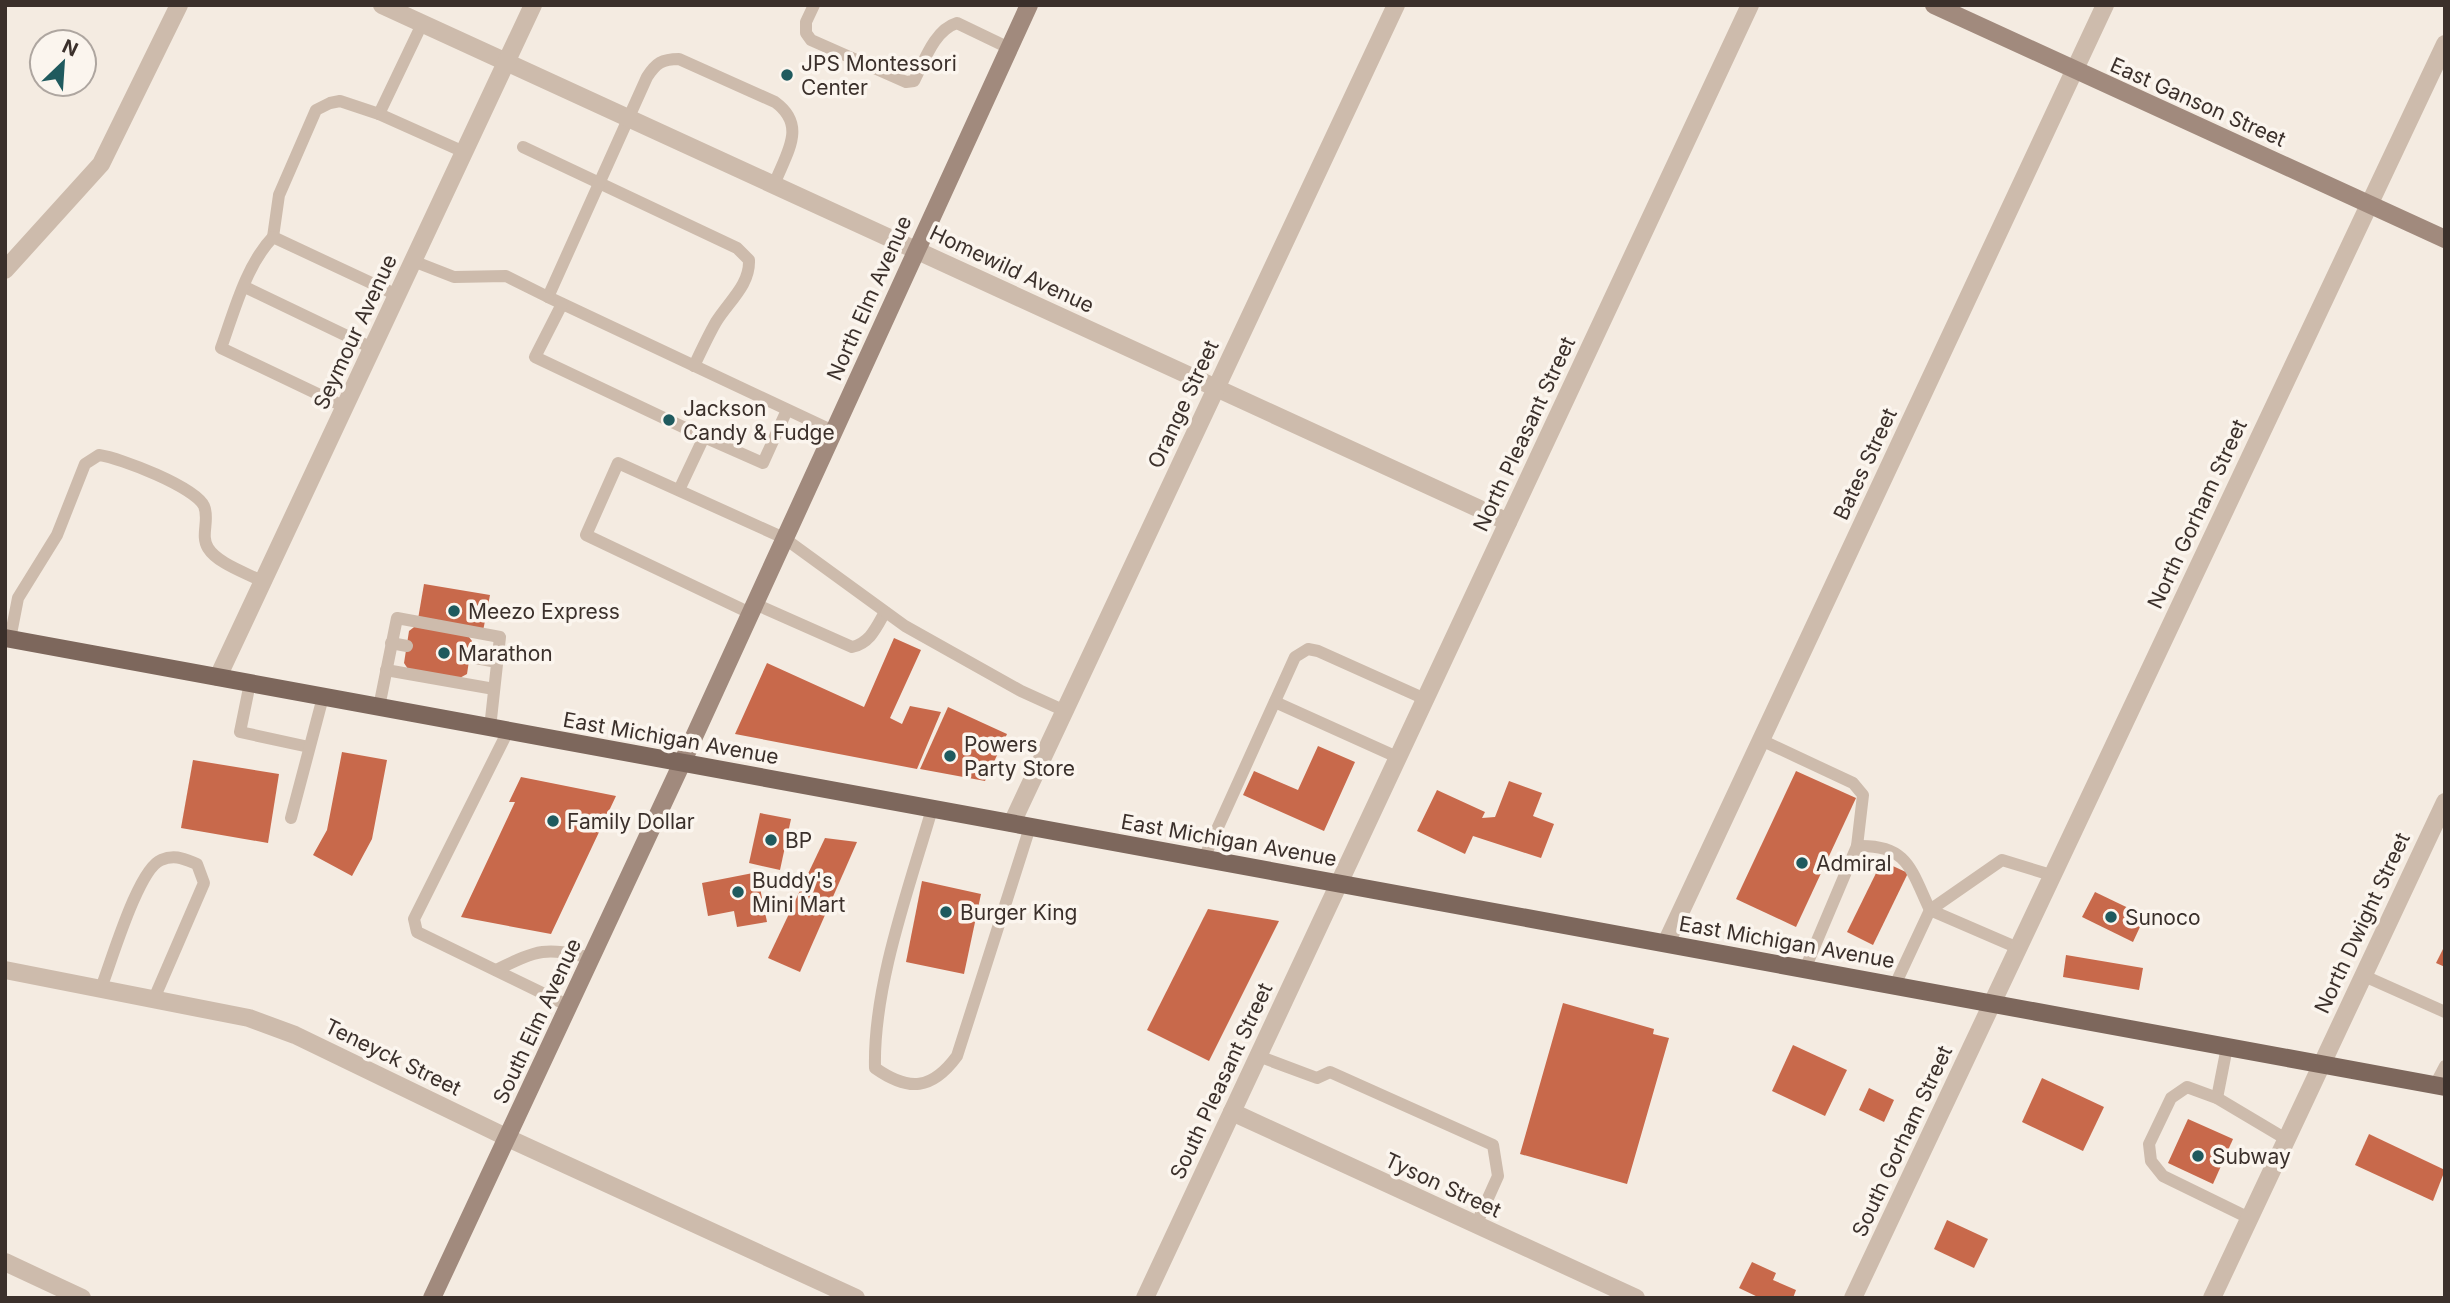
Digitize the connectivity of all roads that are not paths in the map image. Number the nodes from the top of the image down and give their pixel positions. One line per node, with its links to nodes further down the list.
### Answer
1 (178, 5): 26 (street)
2 (382, 5): 10 (street, Homewild Avenue)
3 (533, 5): 13 (street, Seymour Avenue)
4 (814, 5): 12 (lane)
5 (1029, 5): 12 (street, North Elm Avenue)
6 (1396, 5): 33 (street, Orange Street)
7 (1750, 5): 39 (street, North Pleasant Street)
8 (1934, 5): 14 (street, East Ganson Street)
9 (2105, 5): 14 (street, Bates Street)
10 (422, 24): 13 (street, Homewild Avenue); 15 (lane)
11 (2445, 44): 21 (street, North Gorham Street)
12 (1009, 48): 24 (street, North Elm Avenue)
13 (506, 62): 16 (street, Homewild Avenue); 18 (street, Seymour Avenue)
14 (2075, 71): 21 (street, East Ganson Street); 59 (street, Bates Street)
15 (379, 114): 18 (lane); 22 (lane)
16 (629, 118): 19 (lane); 20 (street, Homewild Avenue); 20 (lane)
17 (523, 147): 19 (lane)
18 (464, 152): 25 (street, Seymour Avenue)
19 (600, 184): 29 (lane); 32 (lane)
20 (774, 185): 24 (street, Homewild Avenue)
21 (2370, 204): 23 (street, East Ganson Street); 69 (street, North Gorham Street)
22 (274, 237): 27 (lane); 28 (lane)
23 (2445, 239)
24 (916, 249): 33 (street, Homewild Avenue); 36 (street, North Elm Avenue)
25 (413, 261): 28 (street, Seymour Avenue); 29 (lane)
26 (5, 270)
27 (245, 287): 31 (lane); 34 (lane)
28 (397, 295): 31 (street, Seymour Avenue)
29 (548, 297): 30 (lane)
30 (562, 304): 32 (lane); 37 (lane)
31 (372, 348): 34 (street, Seymour Avenue)
32 (694, 366): 35 (lane)
33 (1215, 390): 39 (street, Homewild Avenue); 57 (street, Orange Street)
34 (345, 407): 41 (street, Seymour Avenue)
35 (787, 410): 36 (lane); 37 (lane)
36 (833, 431): 40 (street, North Elm Avenue)
37 (704, 437): 38 (lane)
38 (679, 491): 40 (lane); 42 (lane)
39 (1508, 522): 54 (street, North Pleasant Street)
40 (784, 538): 42 (street, North Elm Avenue); 43 (lane)
41 (263, 582): 44 (lane); 50 (street, Seymour Avenue)
42 (752, 608): 43 (lane); 62 (street, North Elm Avenue)
43 (885, 612): 57 (lane)
44 (8, 639): 50 (main road, East Michigan Avenue)
45 (391, 643): 46 (lane); 48 (lane); 49 (lane)
46 (407, 646)
47 (470, 657): 48 (lane)
48 (497, 662): 52 (lane)
49 (386, 670): 52 (lane); 56 (lane)
50 (218, 677): 51 (main road, East Michigan Avenue)
51 (250, 683): 53 (main road, East Michigan Avenue); 60 (lane)
52 (494, 689): 58 (lane)
53 (323, 697): 56 (main road, East Michigan Avenue); 60 (lane)
54 (1425, 699): 55 (lane); 61 (street, North Pleasant Street)
55 (1275, 702): 61 (lane); 68 (lane)
56 (379, 707): 58 (main road, East Michigan Avenue)
57 (1065, 711): 66 (street, Orange Street)
58 (499, 730): 62 (main road, East Michigan Avenue); 77 (lane)
59 (1760, 740): 67 (lane); 72 (street, Bates Street)
60 (309, 747): 65 (lane)
61 (1397, 757): 70 (street, North Pleasant Street)
62 (682, 764): 63 (main road, East Michigan Avenue); 74 (street, South Elm Avenue)
63 (932, 809): 66 (main road, East Michigan Avenue); 66 (lane)
64 (2442, 814): 78 (street, North Dwight Street)
65 (291, 818)
66 (1021, 825): 68 (main road, East Michigan Avenue)
67 (1857, 846): 71 (lane); 75 (lane)
68 (1204, 858): 70 (main road, East Michigan Avenue)
69 (2051, 875): 71 (lane); 73 (street, North Gorham Street)
70 (1338, 882): 72 (main road, East Michigan Avenue); 86 (street, South Pleasant Street)
71 (1930, 910): 73 (lane); 79 (lane)
72 (1666, 943): 75 (main road, East Michigan Avenue)
73 (2018, 948): 82 (street, North Gorham Street)
74 (591, 958): 77 (lane); 83 (street, South Elm Avenue)
75 (1805, 969): 79 (main road, East Michigan Avenue)
76 (5, 970): 80 (street, Teneyck Street)
77 (496, 970): 83 (lane)
78 (2362, 975): 84 (lane); 87 (street, North Dwight Street)
79 (1895, 985): 82 (main road, East Michigan Avenue)
80 (101, 988): 81 (street, Teneyck Street); 81 (lane)
81 (153, 1001): 92 (street, Teneyck Street)
82 (1992, 1003): 85 (main road, East Michigan Avenue); 102 (street, South Gorham Street)
83 (569, 1006): 92 (street, South Elm Avenue)
84 (2445, 1012)
85 (2227, 1047): 87 (main road, East Michigan Avenue); 90 (lane)
86 (1258, 1056): 91 (street, South Pleasant Street); 95 (lane)
87 (2322, 1065): 89 (main road, East Michigan Avenue); 93 (street, North Dwight Street)
88 (2445, 1066): 89 (lane)
89 (2440, 1086)
90 (2217, 1098): 93 (lane); 94 (lane)
91 (1232, 1112): 95 (street, Tyson Street); 100 (street, South Pleasant Street)
92 (508, 1138): 98 (street, South Elm Avenue); 99 (street, Teneyck Street)
93 (2286, 1139): 94 (street, North Dwight Street)
94 (2249, 1218): 103 (street, North Dwight Street)
95 (1476, 1225): 101 (street, Tyson Street)
96 (5, 1262): 97 (street)
97 (82, 1298)
98 (432, 1298)
99 (856, 1298)
100 (1145, 1298)
101 (1636, 1298)
102 (1853, 1298)
103 (2212, 1298)

